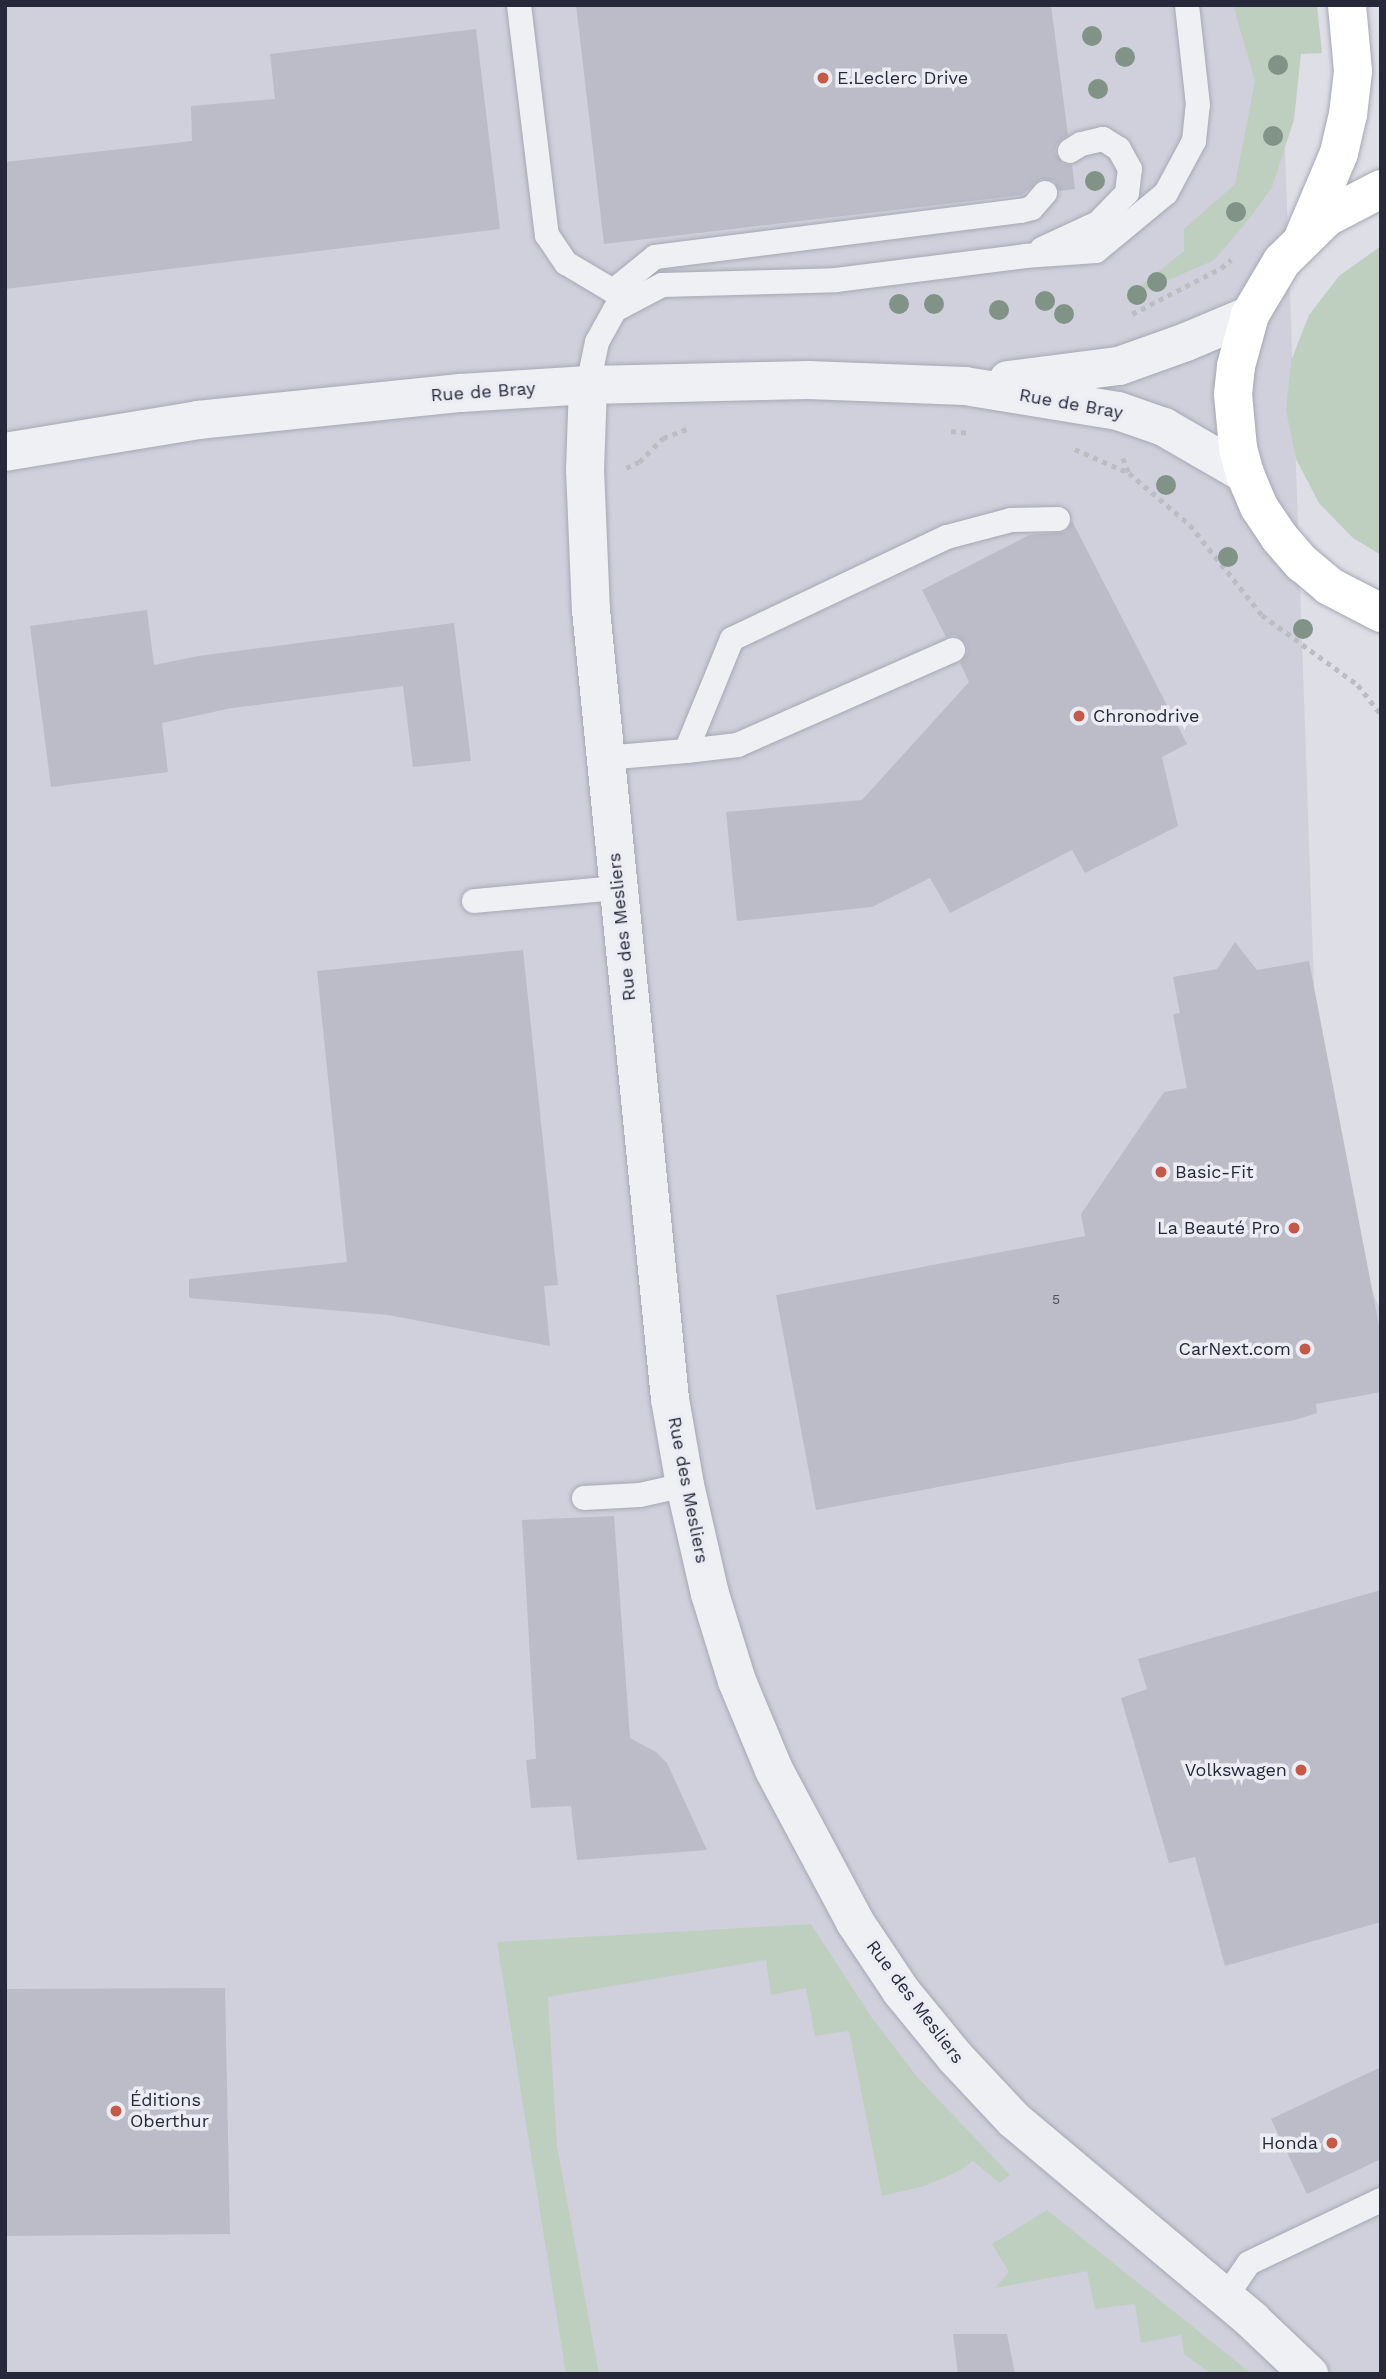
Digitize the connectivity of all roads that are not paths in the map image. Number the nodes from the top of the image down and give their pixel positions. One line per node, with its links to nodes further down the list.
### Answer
1 (519, 5): 9 (lane)
2 (1187, 5): 8 (lane)
3 (1348, 5): 7 (main road)
4 (1070, 151): 8 (lane)
5 (1381, 190): 7 (main road)
6 (1045, 193): 9 (lane)
7 (1303, 238): 10 (main road)
8 (1025, 256): 9 (lane)
9 (614, 301): 11 (lane)
10 (1250, 315): 12 (street, Rue de Bray); 14 (main road)
11 (588, 385): 12 (street, Rue de Bray); 13 (street, Rue de Bray); 19 (street, Rue des Mesliers)
12 (965, 386): 14 (street, Rue de Bray)
13 (5, 452)
14 (1245, 474): 16 (main road)
15 (1058, 519): 18 (lane)
16 (1374, 613)
17 (953, 650): 18 (lane)
18 (687, 751): 19 (lane)
19 (605, 758): 20 (street, Rue des Mesliers)
20 (618, 888): 21 (lane); 22 (street, Rue des Mesliers)
21 (474, 901)
22 (685, 1485): 23 (lane); 25 (street, Rue des Mesliers)
23 (584, 1498)
24 (1381, 2200): 25 (lane)
25 (1225, 2298): 26 (street, Rue des Mesliers)
26 (1309, 2374)

